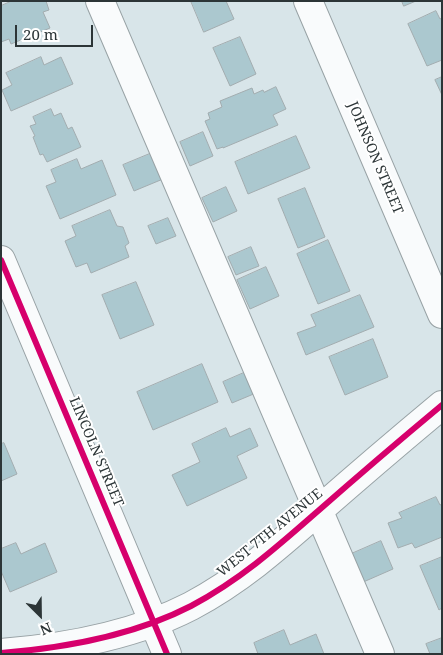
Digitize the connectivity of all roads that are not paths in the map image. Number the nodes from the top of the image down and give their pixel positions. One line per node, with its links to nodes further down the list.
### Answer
1 (100, 1): 6 (street)
2 (308, 1): 4 (street, JOHNSON STREET)
3 (1, 260): 7 (street, LINCOLN STREET)
4 (442, 314)
5 (442, 405): 6 (street, WEST 7TH AVENUE)
6 (318, 510): 7 (street, WEST 7TH AVENUE); 10 (street)
7 (153, 621): 8 (street, WEST 7TH AVENUE); 9 (street, LINCOLN STREET)
8 (1, 653)
9 (167, 654)
10 (380, 654)

